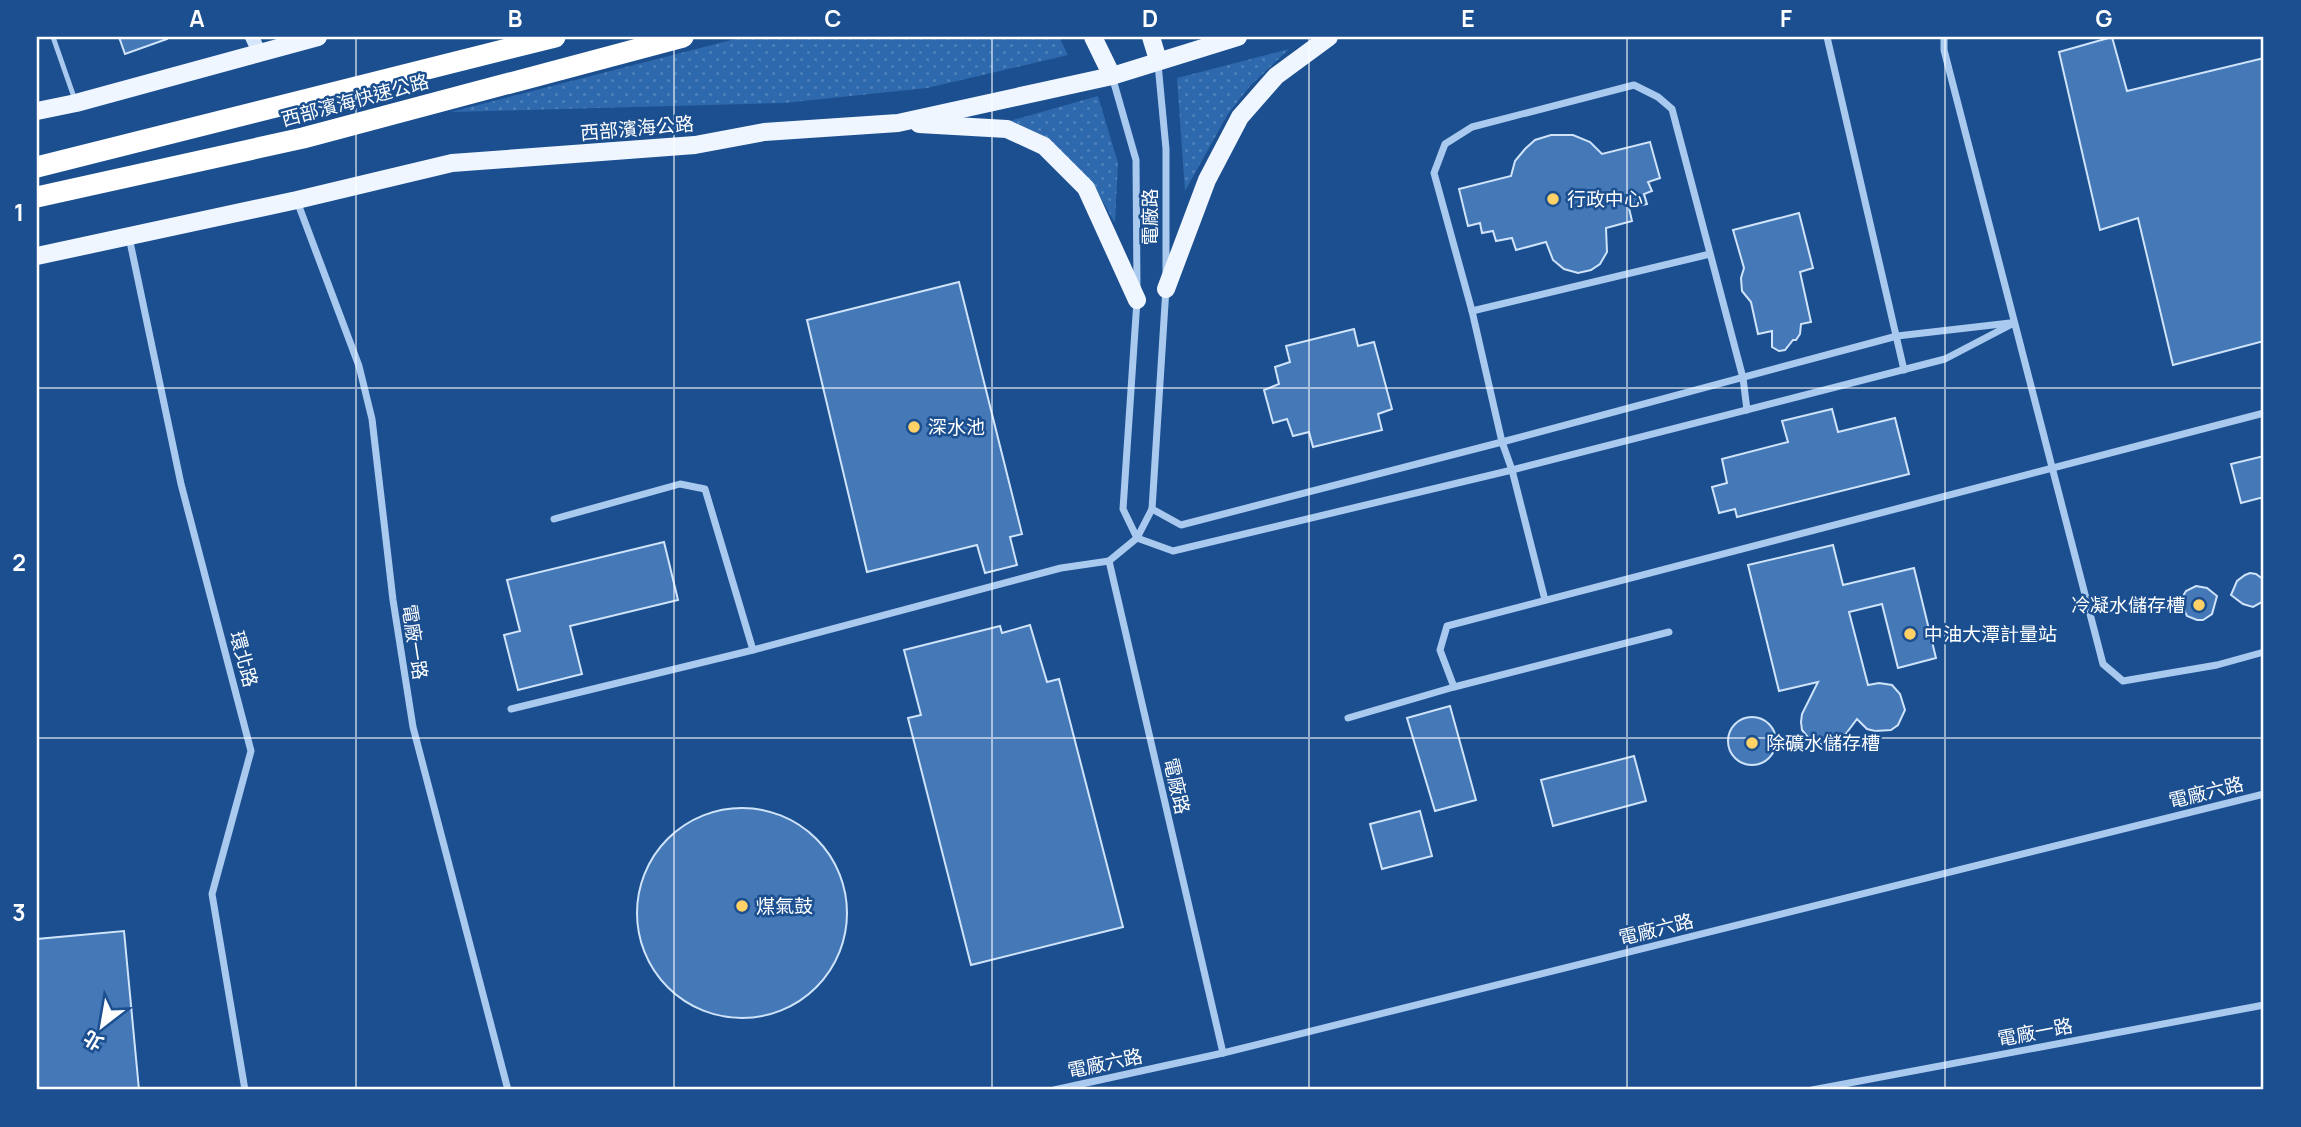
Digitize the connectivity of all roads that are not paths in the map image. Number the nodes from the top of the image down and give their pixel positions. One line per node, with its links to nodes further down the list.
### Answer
1 (53, 37): 14 (lane)
2 (318, 37): 11 (main road)
3 (555, 37): 17 (highway, 西部濱海快速公路)
4 (683, 37): 18 (highway, 西部濱海快速公路)
5 (1093, 37): 13 (main road)
6 (1151, 37): 12 (main road)
7 (1238, 37): 12 (main road, 西部濱海公路)
8 (1329, 37): 23 (main road)
9 (1827, 37): 27 (street)
10 (1944, 37): 26 (street)
11 (255, 45): 14 (main road)
12 (1158, 60): 13 (main road, 西部濱海公路); 23 (street, 電廠路)
13 (1112, 76): 16 (main road, 西部濱海公路); 24 (street, 電廠路)
14 (76, 103): 15 (main road)
15 (37, 111)
16 (898, 123): 19 (main road, 西部濱海公路); 24 (main road)
17 (37, 167)
18 (37, 197)
19 (297, 200): 20 (main road, 西部濱海公路); 50 (street, 電廠一路)
20 (129, 236): 22 (main road, 西部濱海公路); 49 (street, 環北路)
21 (1710, 254): 25 (street); 25 (street); 29 (street)
22 (37, 256)
23 (1166, 289): 35 (street, 電廠路)
24 (1137, 300): 37 (street, 電廠路)
25 (1472, 311): 32 (street)
26 (2014, 323): 27 (street); 28 (street); 33 (street)
27 (1897, 336): 28 (street); 29 (street)
28 (1904, 370): 30 (street)
29 (1743, 377): 30 (street); 32 (street)
30 (1747, 410): 34 (street)
31 (2264, 413): 33 (street)
32 (1502, 442): 34 (street); 35 (street)
33 (2052, 467): 39 (street); 42 (street)
34 (1512, 470): 37 (street); 39 (street)
35 (1152, 509): 37 (street, 電廠路)
36 (554, 519): 41 (street)
37 (1137, 538): 38 (street, 電廠路)
38 (1109, 561): 41 (street); 48 (street, 電廠路)
39 (1545, 600): 43 (street)
40 (1669, 632): 43 (street)
41 (753, 650): 44 (street)
42 (2264, 652)
43 (1454, 687): 45 (street)
44 (511, 709)
45 (1348, 718)
46 (2264, 794): 48 (street, 電廠六路)
47 (2264, 1005): 52 (street, 電廠一路)
48 (1223, 1053): 51 (street, 電廠六路)
49 (245, 1090)
50 (508, 1090)
51 (1054, 1090)
52 (1812, 1090)

